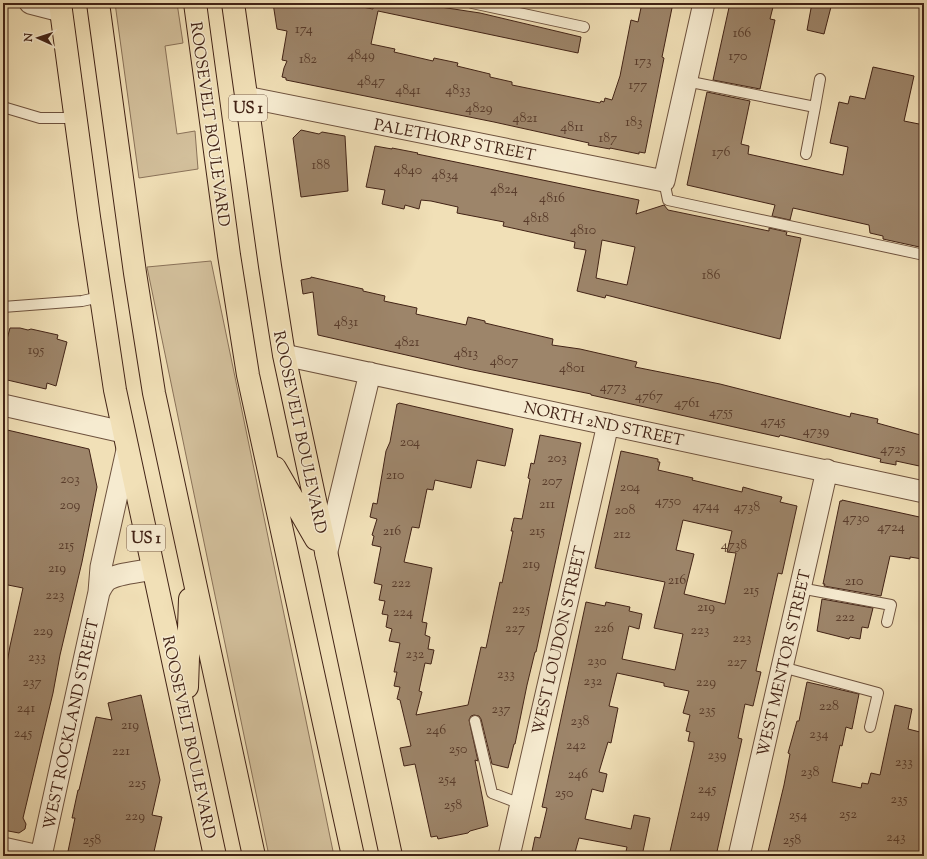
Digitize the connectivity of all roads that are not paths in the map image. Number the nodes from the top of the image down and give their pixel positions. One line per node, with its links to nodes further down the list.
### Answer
1 (30, 3): 7 (street)
2 (98, 3): 29 (highway, US 1)
3 (195, 3): 25 (highway, ROOSEVELT BOULEVARD / US 1)
4 (233, 3): 11 (highway, ROOSEVELT BOULEVARD / US 1)
5 (472, 3): 8 (lane)
6 (704, 3): 10 (street)
7 (60, 7): 14 (highway, ROOSEVELT BOULEVARD / US 1)
8 (584, 27)
9 (820, 79): 13 (lane)
10 (686, 81): 13 (lane); 16 (street)
11 (246, 96): 16 (street, PALETHORP STREET); 20 (highway, ROOSEVELT BOULEVARD / US 1)
12 (3, 107): 14 (lane)
13 (815, 108): 15 (lane)
14 (75, 118): 18 (highway, ROOSEVELT BOULEVARD / US 1)
15 (806, 154)
16 (664, 182): 17 (lane)
17 (924, 255)
18 (100, 297): 19 (lane); 24 (highway, ROOSEVELT BOULEVARD / US 1)
19 (3, 307)
20 (284, 355): 21 (street, NORTH 2ND STREET); 28 (highway, ROOSEVELT BOULEVARD / US 1)
21 (370, 373): 23 (street, NORTH 2ND STREET); 28 (street)
22 (3, 405): 24 (street)
23 (608, 424): 26 (street, NORTH 2ND STREET); 38 (street, WEST LOUDON STREET)
24 (125, 441): 30 (highway, ROOSEVELT BOULEVARD / US 1); 32 (street, WEST ROCKLAND STREET)
25 (265, 451): 28 (highway); 43 (highway, ROOSEVELT BOULEVARD / US 1)
26 (827, 470): 27 (street, NORTH 2ND STREET); 31 (street, WEST MENTOR STREET)
27 (924, 492)
28 (326, 555): 44 (highway, ROOSEVELT BOULEVARD / US 1)
29 (191, 566): 35 (highway); 42 (highway, US 1)
30 (153, 569): 32 (street); 35 (highway, ROOSEVELT BOULEVARD / US 1)
31 (800, 588): 33 (lane); 34 (street, WEST MENTOR STREET)
32 (99, 592): 40 (street, WEST ROCKLAND STREET)
33 (887, 622)
34 (782, 668): 37 (lane); 46 (street, WEST MENTOR STREET)
35 (186, 720): 41 (highway, ROOSEVELT BOULEVARD / US 1)
36 (475, 720): 38 (lane)
37 (870, 726)
38 (521, 804): 45 (street, WEST LOUDON STREET)
39 (3, 848): 40 (street)
40 (40, 856)
41 (215, 856)
42 (254, 856)
43 (352, 856)
44 (391, 856)
45 (509, 856)
46 (739, 856)

